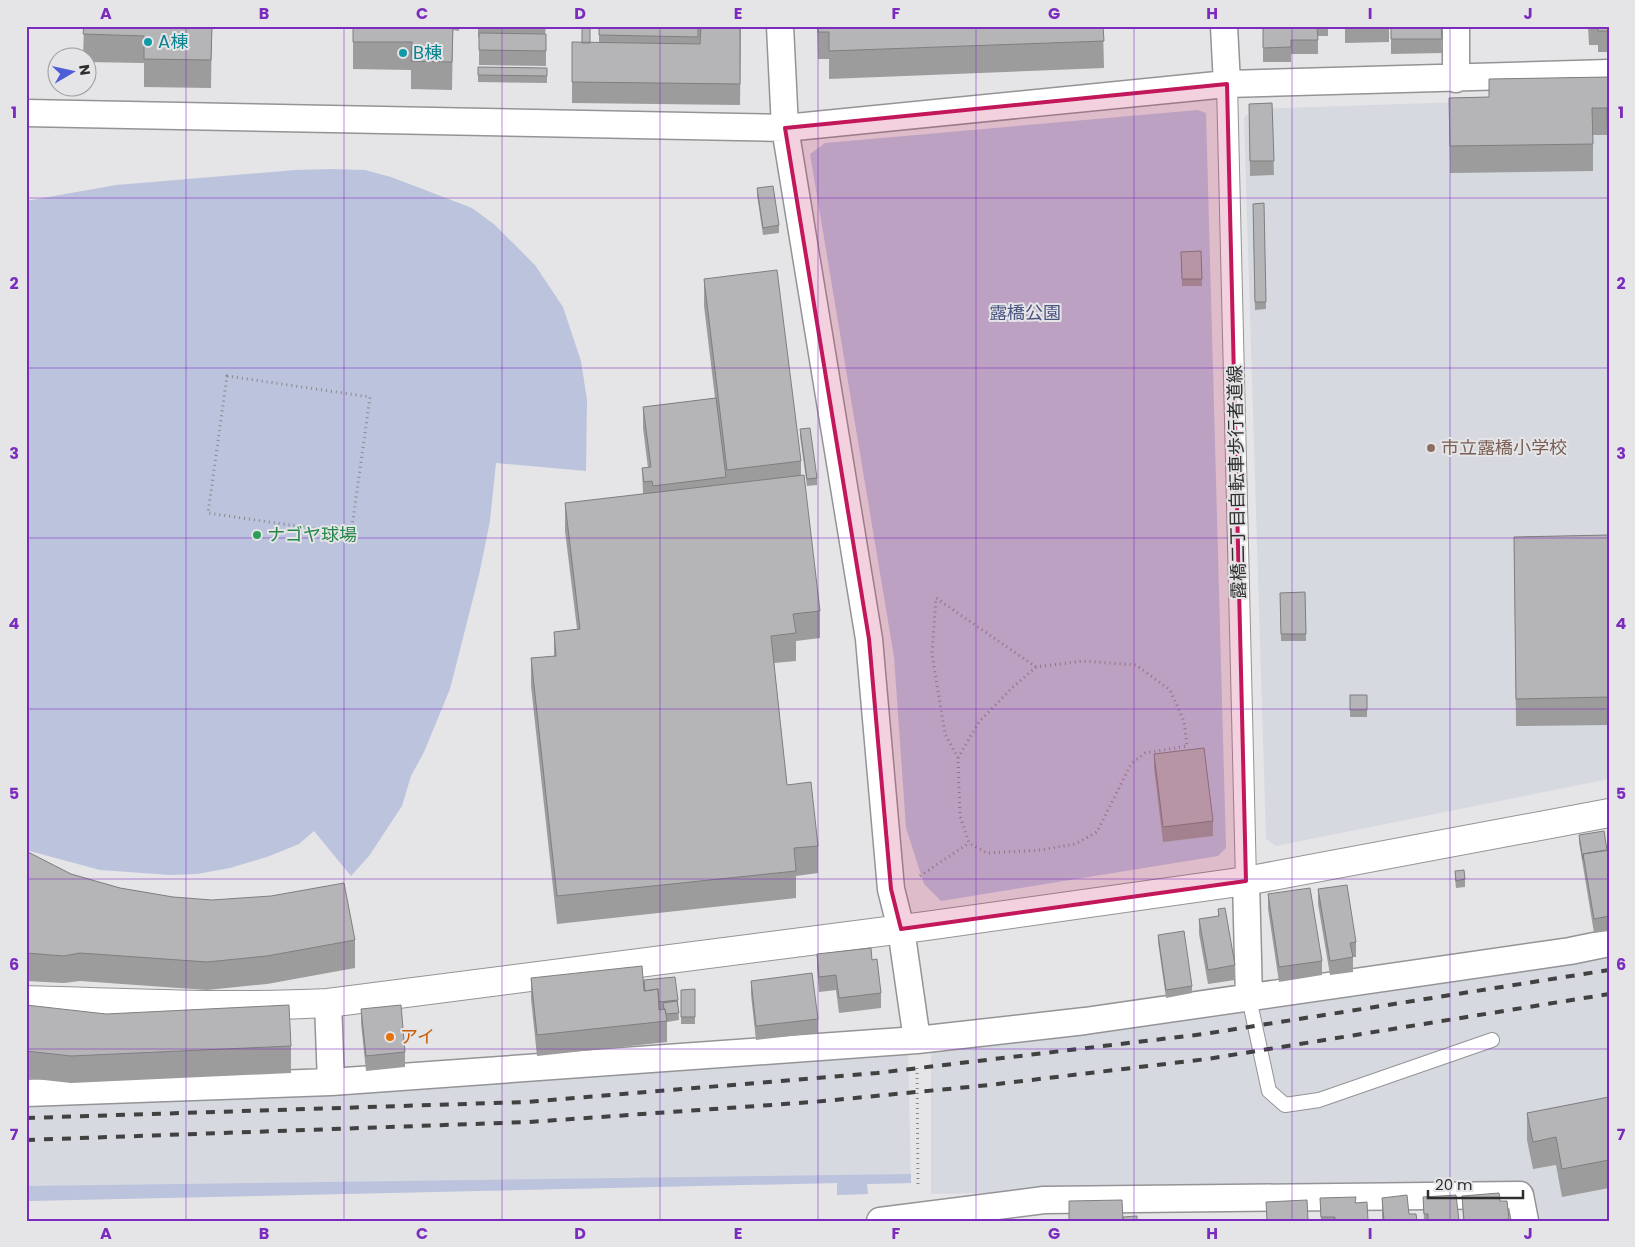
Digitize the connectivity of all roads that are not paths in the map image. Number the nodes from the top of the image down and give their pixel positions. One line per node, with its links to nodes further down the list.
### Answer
1 (780, 26): 8 (street)
2 (1224, 26): 6 (street)
3 (1456, 26): 5 (street)
4 (1609, 73): 5 (street)
5 (1456, 79): 6 (street)
6 (1227, 84): 8 (street); 10 (street, 露橋二丁目自転車歩行者道線)
7 (26, 114): 8 (street)
8 (785, 128): 11 (street)
9 (1609, 813): 10 (street)
10 (1246, 881): 11 (street); 13 (street)
11 (901, 929): 15 (street); 16 (street)
12 (1609, 943): 13 (street)
13 (1249, 998): 16 (street); 17 (lane)
14 (26, 1000): 15 (street)
15 (328, 1003): 18 (street)
16 (917, 1040): 18 (street)
17 (1492, 1040)
18 (331, 1082): 19 (street)
19 (26, 1092)
20 (1044, 1211): 21 (street); 22 (street)
21 (880, 1221)
22 (1525, 1221)

